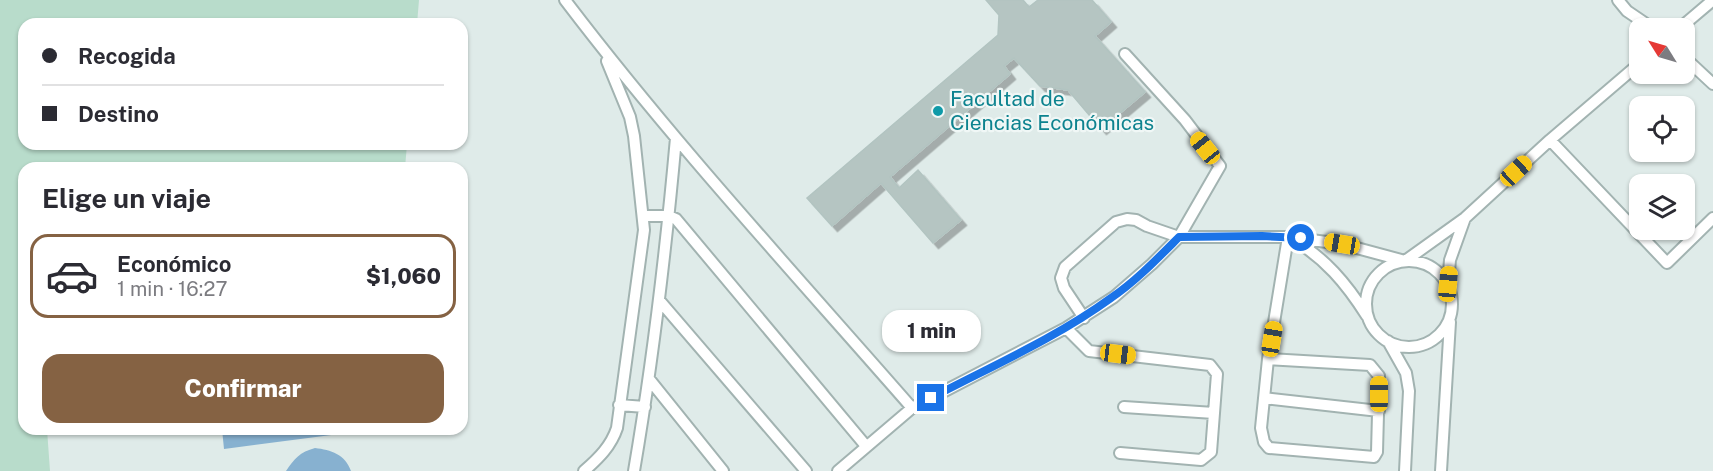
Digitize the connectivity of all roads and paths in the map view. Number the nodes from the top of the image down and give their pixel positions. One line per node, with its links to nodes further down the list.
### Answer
1 (565, 0): 6 (lane)
2 (1618, 0): 4 (lane)
3 (1713, 0): 5 (lane)
4 (1637, 18)
5 (1692, 18)
6 (601, 47): 11 (lane); 13 (lane)
7 (1125, 54): 17 (lane)
8 (1695, 67): 10 (lane)
9 (1629, 72): 12 (lane)
10 (1713, 84)
11 (676, 138): 14 (lane); 33 (lane)
12 (1550, 140): 15 (lane); 16 (lane)
13 (643, 216): 14 (lane); 30 (lane)
14 (669, 216): 21 (lane); 36 (lane)
15 (1465, 218): 19 (lane); 20 (lane)
16 (1713, 218)
17 (1179, 237): 18 (lane); 23 (lane); 23 (lane)
18 (1288, 237): 19 (lane); 24 (lane); 27 (lane)
19 (1406, 261): 20 (lane); 24 (lane)
20 (1448, 284): 22 (lane)
21 (659, 300): 28 (lane); 41 (lane)
22 (1451, 316): 26 (lane); 44 (lane)
23 (1083, 318): 25 (lane)
24 (1369, 320): 26 (lane)
25 (1066, 328): 33 (lane); 35 (lane)
26 (1388, 341): 43 (lane)
27 (1268, 359): 29 (lane); 34 (lane)
28 (649, 379): 32 (lane); 40 (lane)
29 (1264, 398): 34 (lane); 34 (lane)
30 (619, 405): 32 (lane); 38 (lane)
31 (1124, 406): 35 (lane)
32 (645, 407): 39 (lane)
33 (912, 408): 36 (lane)
34 (1379, 411)
35 (1214, 413): 37 (lane)
36 (866, 446): 42 (lane)
37 (1120, 453)
38 (584, 471)
39 (634, 471)
40 (723, 471)
41 (806, 471)
42 (838, 471)
43 (1405, 471)
44 (1441, 471)

